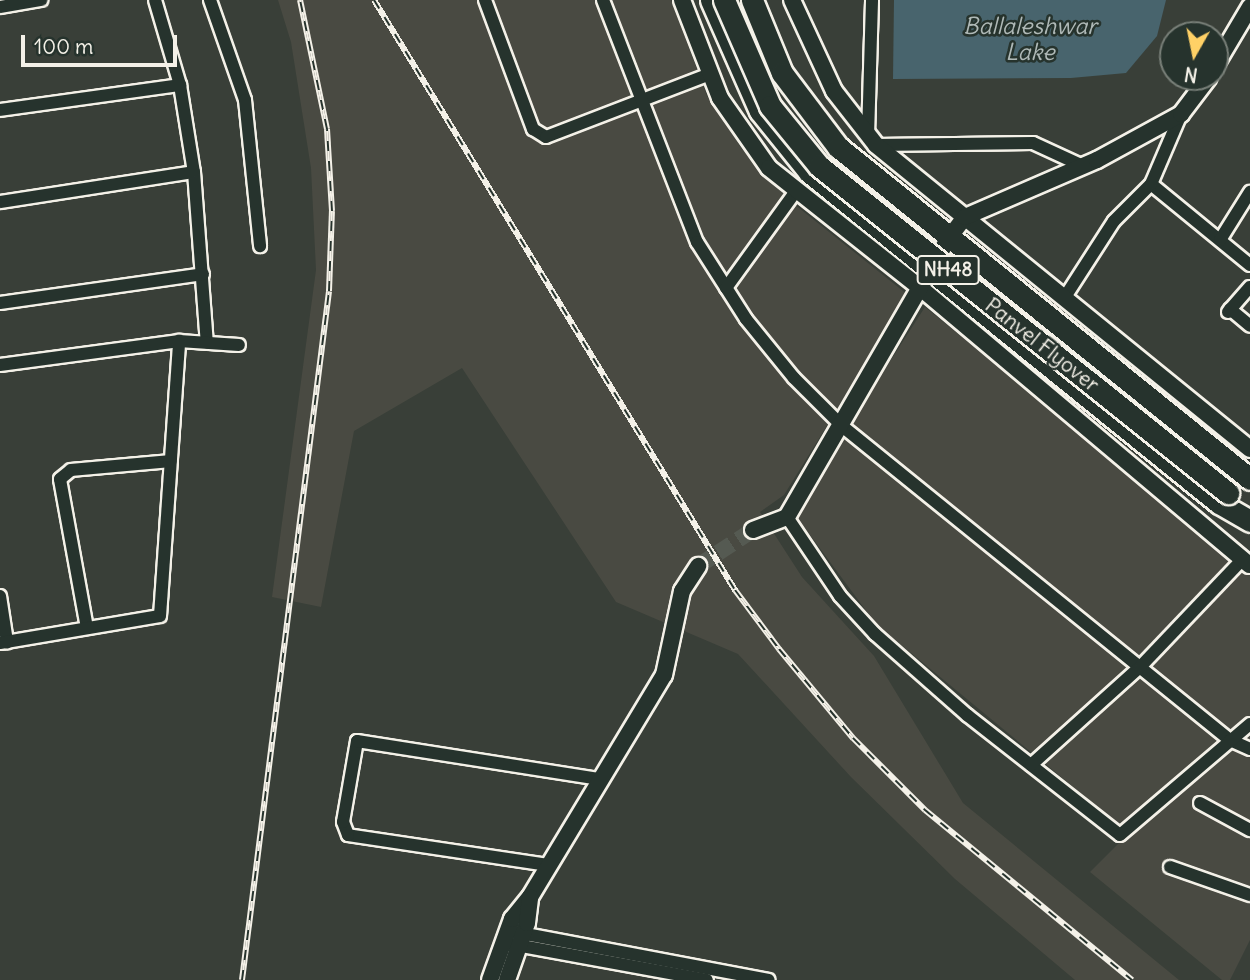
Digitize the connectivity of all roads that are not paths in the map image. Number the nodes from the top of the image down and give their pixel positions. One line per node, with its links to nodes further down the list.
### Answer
1 (41, 0): 13 (street)
2 (155, 0): 17 (street)
3 (210, 0): 32 (street)
4 (485, 0): 19 (street)
5 (603, 0): 19 (street)
6 (682, 0): 16 (street)
7 (710, 0): 35 (highway)
8 (724, 0): 48 (highway, Panvel Flyover / NH48, bridge)
9 (738, 0): 48 (highway, Panvel Flyover / NH48)
10 (752, 0): 30 (highway)
11 (792, 0): 22 (street)
12 (872, 0): 22 (street)
13 (0, 7)
14 (1250, 7): 15 (street)
15 (1229, 42)
16 (710, 74): 19 (street); 26 (street)
17 (180, 85): 20 (street); 24 (street)
18 (1198, 91): 21 (street)
19 (641, 102): 37 (street)
20 (0, 110)
21 (1181, 114): 23 (street); 25 (street)
22 (872, 140): 23 (street); 29 (street)
23 (1083, 166): 29 (street)
24 (194, 172): 28 (street); 34 (street)
25 (1151, 184): 31 (street); 38 (street)
26 (796, 191): 35 (street); 37 (street)
27 (1250, 192): 31 (street)
28 (0, 202)
29 (965, 217): 30 (street); 38 (street)
30 (949, 238): 35 (street); 48 (highway)
31 (1220, 240): 33 (street)
32 (260, 246)
33 (1250, 265)
34 (203, 274): 39 (street); 42 (street)
35 (927, 281): 45 (street); 51 (highway); 53 (street)
36 (1250, 287): 40 (street)
37 (726, 288): 45 (street)
38 (1065, 297): 46 (street)
39 (0, 303)
40 (1250, 326)
41 (179, 341): 42 (street); 44 (street); 47 (street)
42 (207, 343): 43 (street)
43 (239, 345)
44 (0, 365)
45 (842, 426): 50 (street); 58 (street)
46 (1250, 449)
47 (171, 461): 56 (street); 56 (street)
48 (1241, 487): 49 (highway, Panvel Flyover / NH48)
49 (1250, 514)
50 (787, 517): 52 (street); 62 (street)
51 (1250, 521)
52 (754, 530)
53 (1246, 562): 58 (street)
54 (698, 566): 63 (street)
55 (0, 596): 57 (street)
56 (87, 628): 57 (street)
57 (3, 642)
58 (1141, 666): 60 (street); 62 (street)
59 (1250, 724): 60 (street)
60 (1230, 740): 61 (street); 62 (street)
61 (1250, 749)
62 (1031, 765)
63 (603, 773): 66 (street); 66 (street)
64 (1200, 803): 65 (street)
65 (1250, 830)
66 (548, 865): 69 (street)
67 (1170, 867): 68 (street)
68 (1250, 895)
69 (513, 938): 70 (street); 71 (street); 72 (street); 73 (street)
70 (722, 976): 74 (street)
71 (490, 980)
72 (507, 980)
73 (707, 980)
74 (768, 980)

